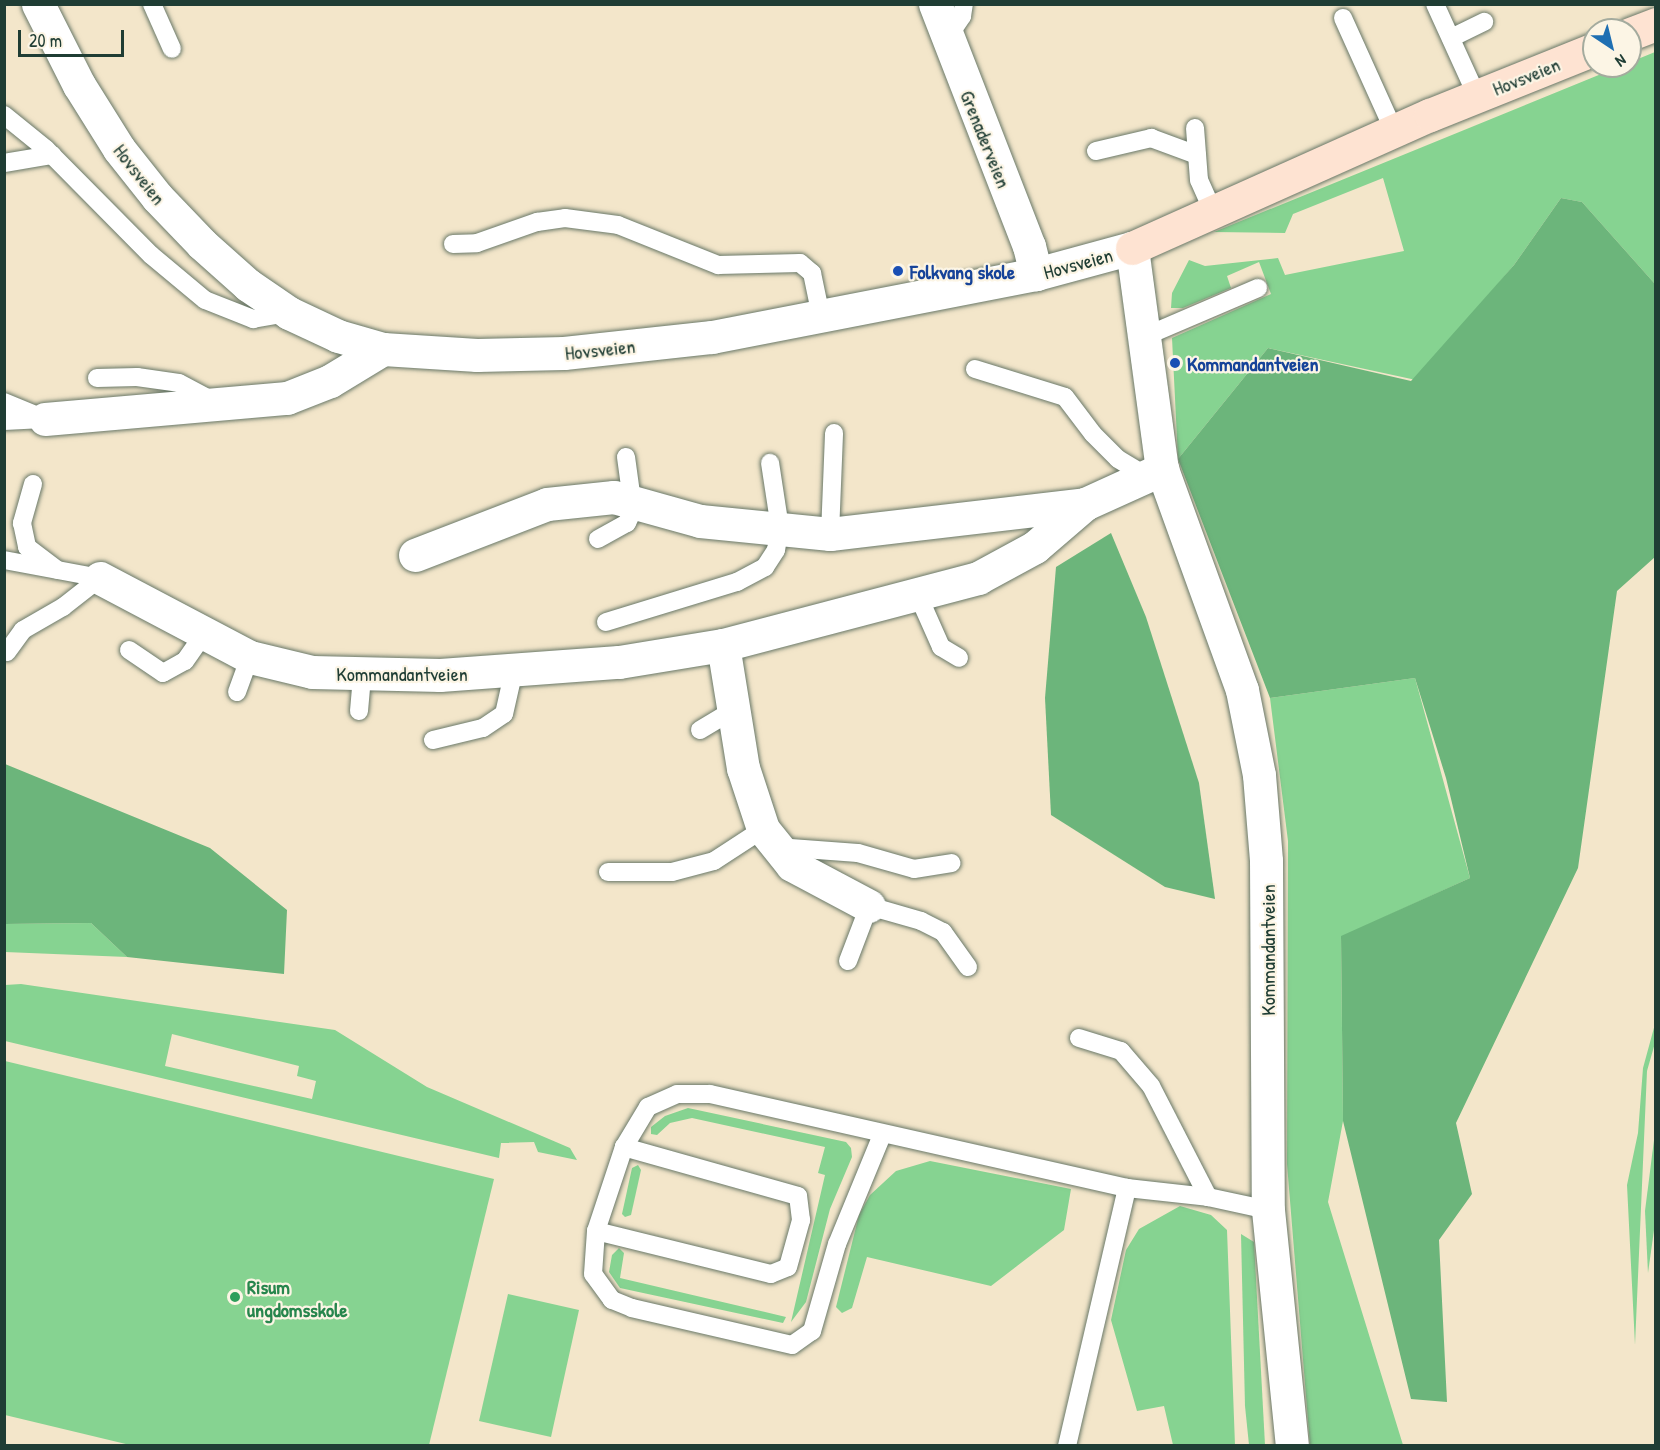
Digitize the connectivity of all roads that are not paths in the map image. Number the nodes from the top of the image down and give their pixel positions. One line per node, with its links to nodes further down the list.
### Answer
1 (38, 4): 25 (street, Hovsveien)
2 (152, 4): 10 (lane)
3 (935, 4): 9 (street, Grenaderveien)
4 (964, 4): 9 (lane)
5 (1435, 4): 8 (lane)
6 (1342, 18): 15 (lane)
7 (1484, 22): 8 (lane)
8 (1450, 38): 12 (lane)
9 (946, 40): 23 (street, Grenaderveien)
10 (172, 49)
11 (1582, 54): 12 (street, Hovsveien)
12 (1477, 96): 15 (street, Hovsveien)
13 (4, 115): 17 (lane)
14 (1195, 128): 18 (lane)
15 (1394, 131): 20 (street, Hovsveien)
16 (1096, 151): 18 (lane)
17 (52, 155): 19 (lane); 25 (lane)
18 (1197, 155): 20 (lane)
19 (4, 163)
20 (1213, 212): 22 (street, Hovsveien)
21 (453, 244): 26 (lane)
22 (1132, 248): 23 (street, Hovsveien); 27 (street, Kommandantveien)
23 (1036, 274): 26 (street, Hovsveien)
24 (1258, 288): 27 (lane)
25 (289, 313): 28 (street, Hovsveien)
26 (821, 316): 28 (street, Hovsveien)
27 (1146, 336): 38 (street, Kommandantveien)
28 (384, 349): 32 (street)
29 (975, 369): 38 (lane)
30 (97, 378): 32 (lane)
31 (4, 402): 33 (lane)
32 (221, 406): 33 (street)
33 (45, 419): 34 (lane)
34 (4, 421)
35 (834, 433): 43 (lane)
36 (626, 457): 40 (lane)
37 (770, 463): 42 (lane)
38 (1154, 473): 41 (street, Kommandantveien); 75 (street, Kommandantveien)
39 (33, 484): 47 (lane)
40 (634, 501): 42 (street, Kommandantveien); 44 (lane); 45 (street, Kommandantveien)
41 (1085, 504): 43 (street, Kommandantveien); 49 (street, Kommandantveien)
42 (780, 528): 43 (street, Kommandantveien); 50 (lane)
43 (830, 534)
44 (598, 539)
45 (415, 555)
46 (4, 560): 47 (lane)
47 (57, 570): 48 (lane)
48 (100, 578): 51 (street, Kommandantveien); 54 (lane)
49 (918, 595): 52 (street, Kommandantveien); 56 (lane)
50 (606, 621)
51 (204, 635): 53 (lane); 55 (street, Kommandantveien)
52 (723, 645): 57 (street, Kommandantveien); 61 (street)
53 (129, 650)
54 (7, 652)
55 (250, 657): 58 (street, Kommandantveien); 59 (lane)
56 (959, 658)
57 (514, 670): 58 (street, Kommandantveien); 63 (lane)
58 (362, 674): 60 (lane)
59 (237, 692)
60 (359, 711)
61 (732, 711): 62 (lane); 64 (street)
62 (700, 730)
63 (433, 740)
64 (769, 838): 65 (lane); 66 (lane); 67 (street)
65 (952, 863)
66 (608, 872)
67 (869, 906): 68 (lane); 69 (lane)
68 (848, 961)
69 (968, 966)
70 (1079, 1038): 74 (lane)
71 (882, 1135): 72 (lane); 73 (lane); 76 (lane)
72 (624, 1147): 76 (lane); 76 (lane)
73 (1127, 1188): 74 (lane); 77 (lane)
74 (1208, 1197): 75 (lane)
75 (1268, 1210): 78 (street, Kommandantveien)
76 (596, 1232)
77 (1067, 1446)
78 (1292, 1446)

